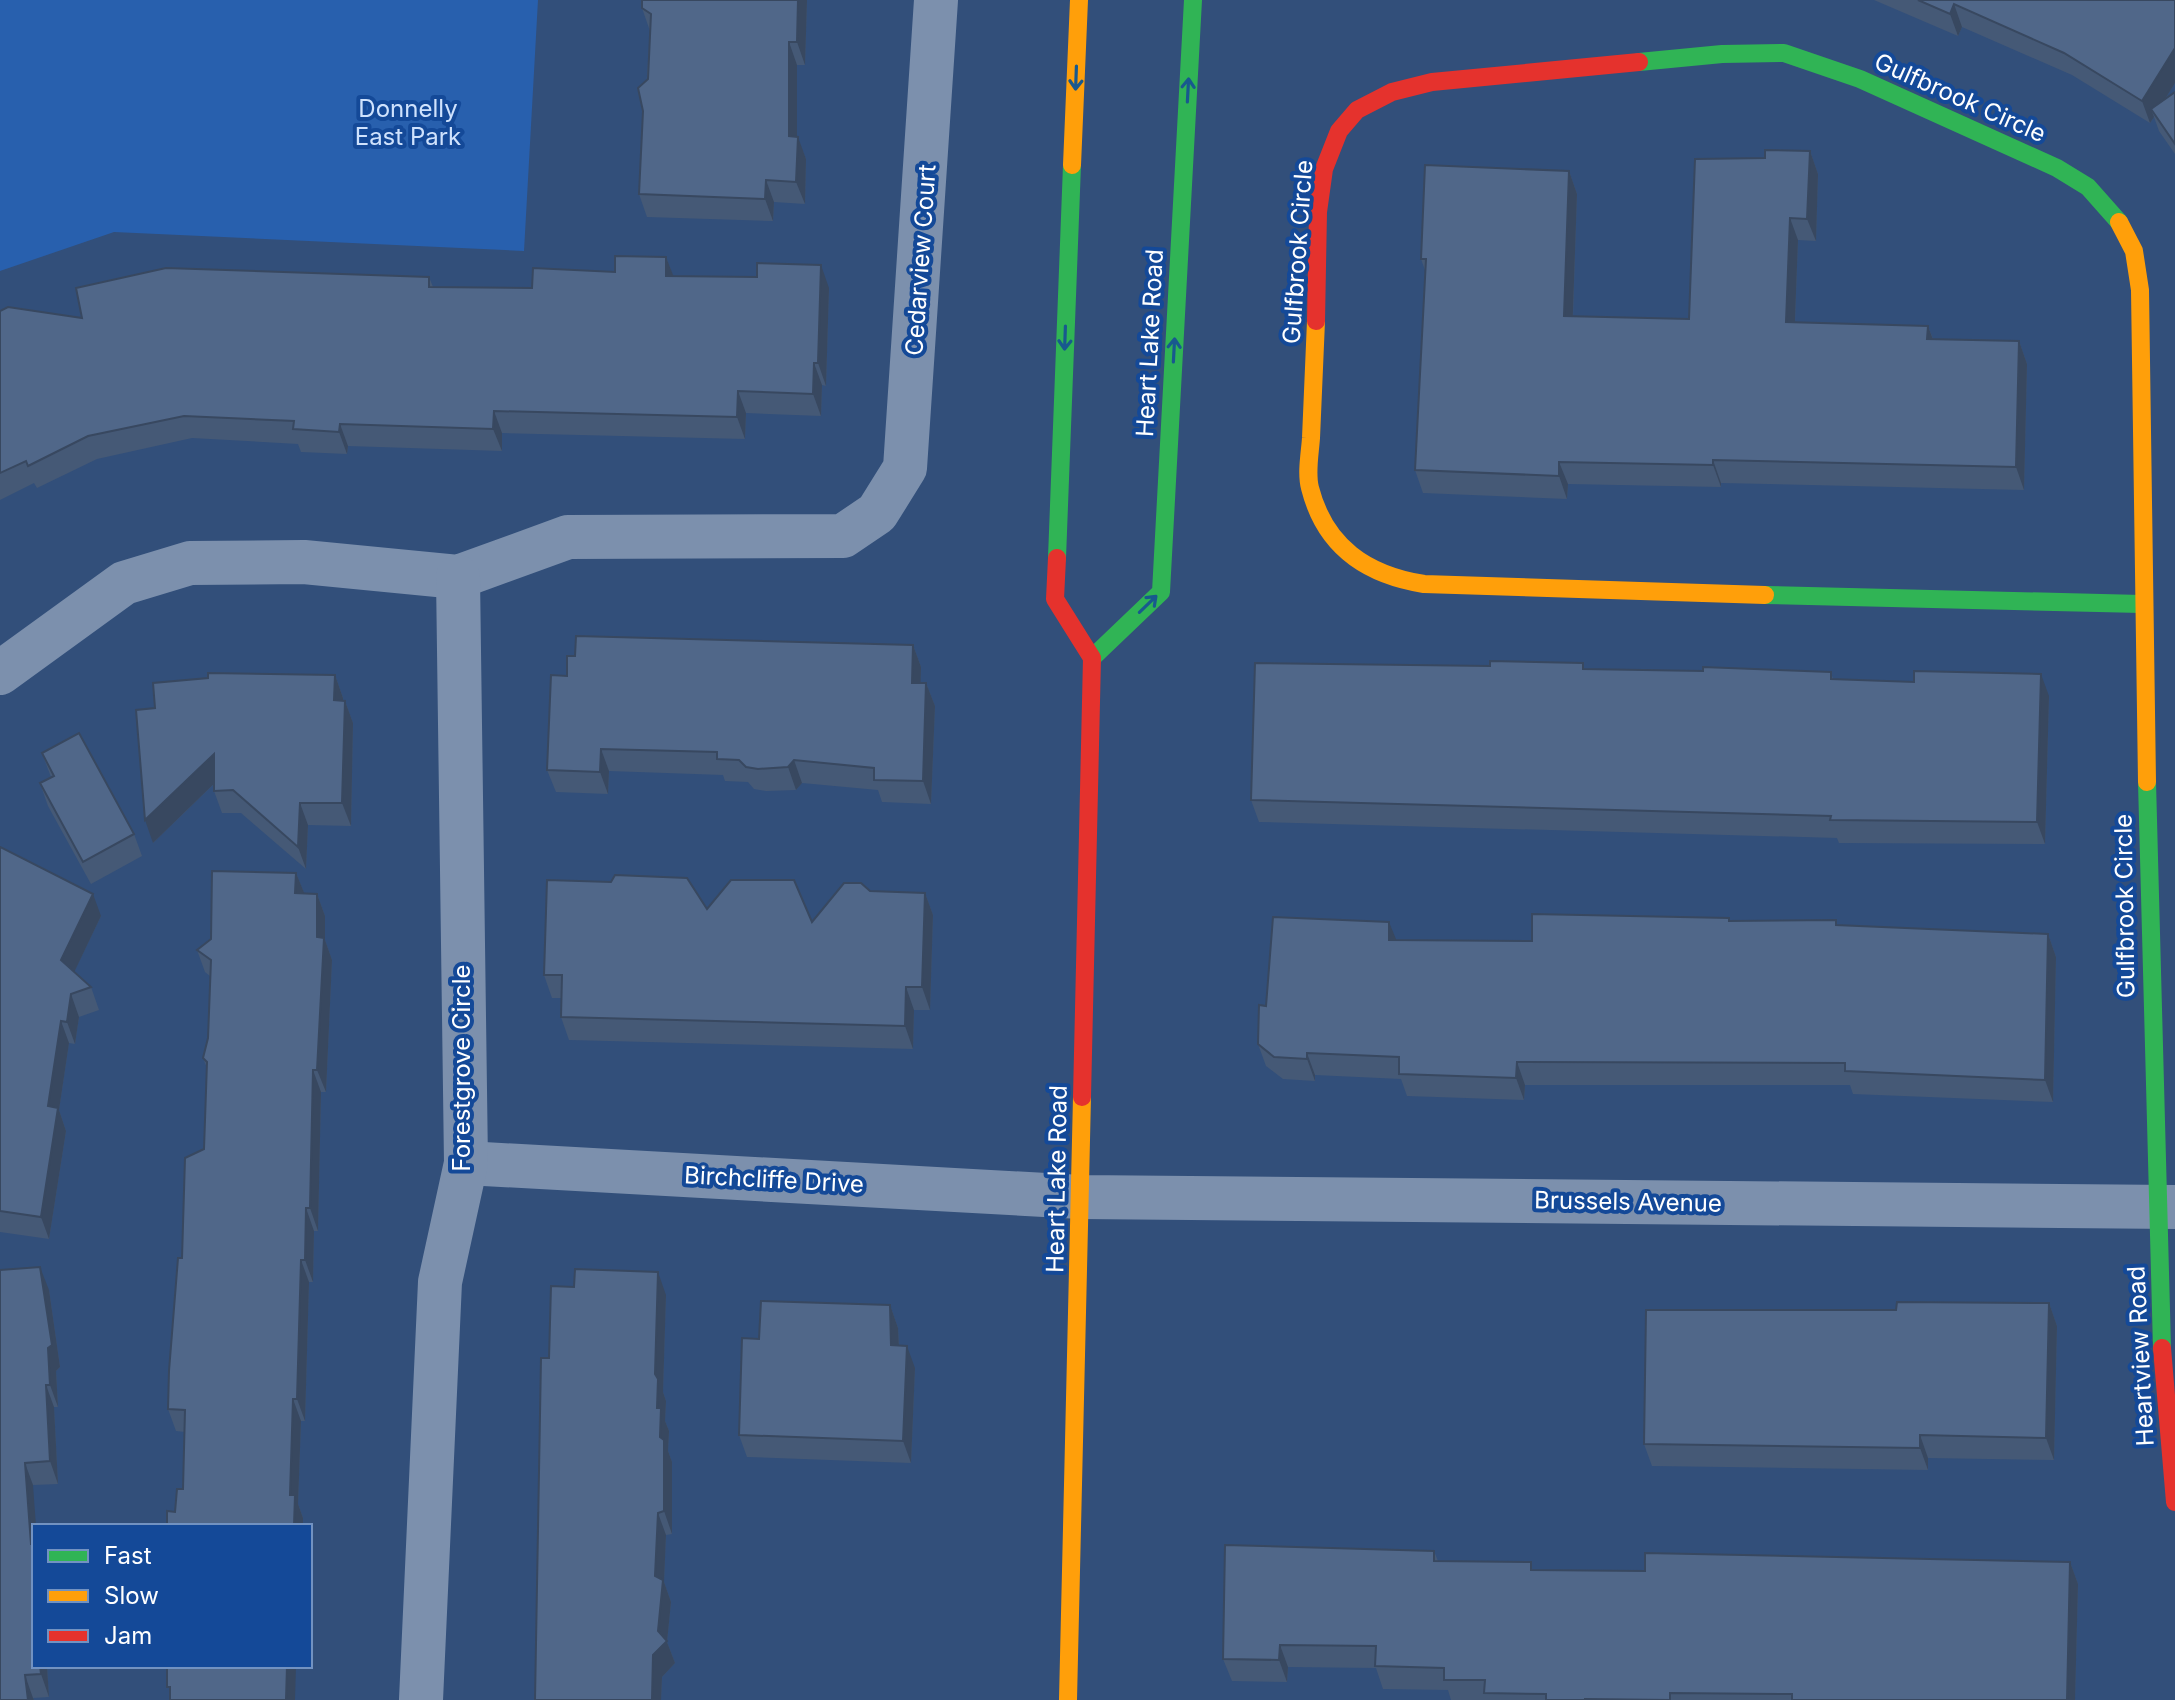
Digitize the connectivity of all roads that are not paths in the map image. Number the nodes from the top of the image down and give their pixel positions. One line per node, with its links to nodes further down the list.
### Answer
1 (936, 0): 4 (street, Cedarview Court)
2 (1079, 0): 6 (street, one-way to 6)
3 (1193, 0): 6 (street, Heart Lake Road, one-way to 3)
4 (458, 577): 7 (street); 8 (street, Forestgrove Circle)
5 (2142, 604): 5 (street, Gulfbrook Circle); 10 (street, Gulfbrook Circle)
6 (1092, 658): 9 (street, Heart Lake Road)
7 (0, 673)
8 (466, 1163): 9 (street, Birchcliffe Drive); 12 (street, Forestgrove Circle)
9 (1081, 1197): 10 (street, Brussels Avenue); 13 (street, Heart Lake Road)
10 (2167, 1207): 11 (street, Heartview Road)
11 (2175, 1502)
12 (421, 1700)
13 (1068, 1700)

